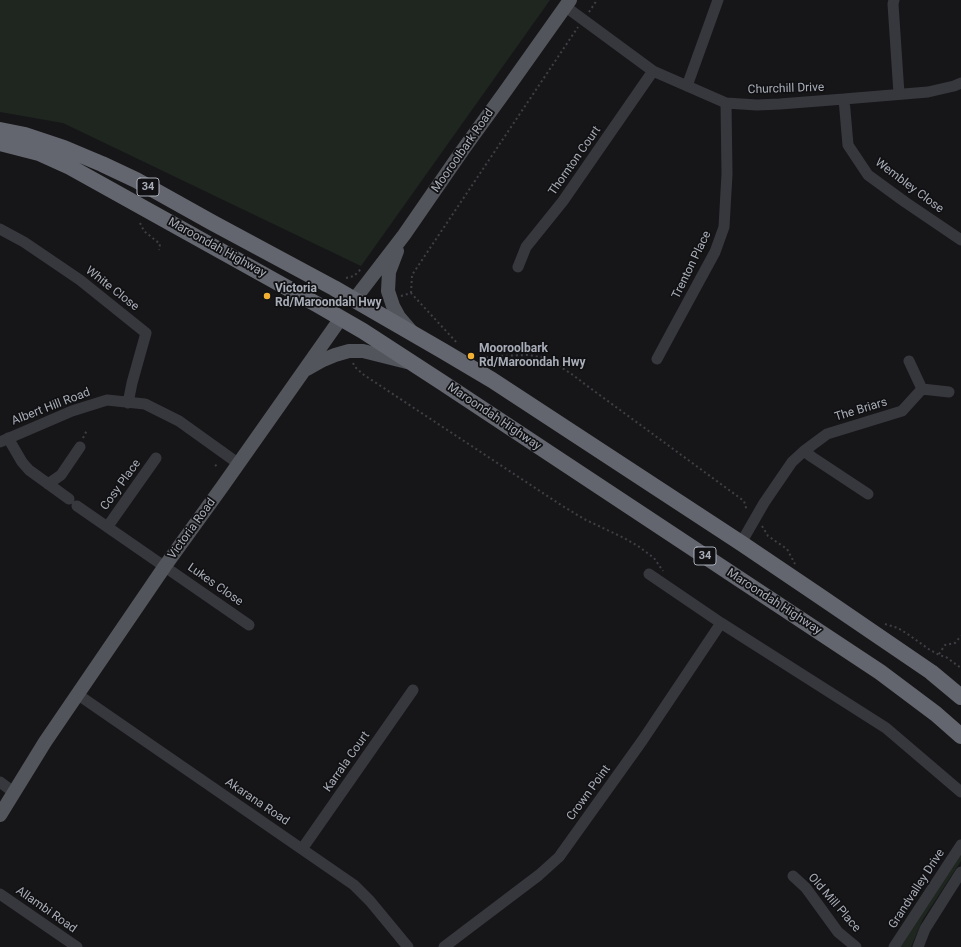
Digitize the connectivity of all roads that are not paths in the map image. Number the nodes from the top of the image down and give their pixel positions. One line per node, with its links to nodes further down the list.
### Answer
1 (718, 0): 6 (street)
2 (894, 0): 7 (street)
3 (568, 4): 4 (street, Churchill Drive); 13 (main road, Mooroolbark Road)
4 (653, 71): 6 (street, Churchill Drive); 15 (street, Thornton Court)
5 (961, 83): 7 (street, Churchill Drive)
6 (687, 86): 9 (street, Churchill Drive)
7 (899, 94): 8 (street, Churchill Drive)
8 (844, 99): 9 (street, Churchill Drive); 14 (street, Wembley Close)
9 (726, 102): 19 (street, Trenton Place)
10 (0, 130): 16 (highway, Maroondah Highway / 34)
11 (0, 143): 17 (highway, Maroondah Highway / 34)
12 (0, 229): 25 (street, White Close)
13 (404, 234): 16 (main road, Mooroolbark Road); 18 (main road)
14 (961, 240)
15 (518, 267)
16 (354, 300): 17 (highway); 18 (highway, Maroondah Highway / 34)
17 (341, 318): 21 (highway, Maroondah Highway / 34); 22 (main road, Victoria Road)
18 (414, 334): 34 (highway, Maroondah Highway / 34)
19 (657, 359)
20 (910, 361): 23 (street)
21 (411, 362): 22 (main road); 42 (highway, Maroondah Highway / 34)
22 (303, 371): 30 (main road, Victoria Road)
23 (922, 389): 24 (street); 28 (street, The Briars)
24 (949, 392)
25 (128, 402): 26 (street, Albert Hill Road); 30 (street, Albert Hill Road)
26 (4, 440): 31 (street, Cosy Place)
27 (80, 447): 31 (street)
28 (804, 451): 32 (street); 34 (street, The Briars)
29 (156, 458): 33 (street, Cosy Place)
30 (239, 464): 35 (main road, Victoria Road)
31 (48, 484): 33 (street, Cosy Place)
32 (868, 494)
33 (108, 526): 35 (street, Cosy Place)
34 (741, 543): 41 (highway, Maroondah Highway / 34)
35 (165, 566): 38 (street, Lukes Close); 40 (main road, Victoria Road)
36 (649, 574): 37 (street)
37 (721, 622): 45 (street); 54 (street, Crown Point)
38 (249, 625)
39 (413, 690): 48 (street, Karrala Court)
40 (77, 694): 43 (main road, Victoria Road); 48 (street, Akarana Road)
41 (961, 697)
42 (961, 736)
43 (45, 742): 44 (main road, Victoria Road); 46 (main road, Victoria Road)
44 (3, 790)
45 (961, 792)
46 (0, 815)
47 (961, 845): 56 (street, Grandvalley Drive)
48 (302, 849): 53 (street, Akarana Road)
49 (961, 872): 57 (street)
50 (793, 876): 55 (street, Old Mill Place)
51 (0, 894): 52 (street, Allambi Road)
52 (77, 947)
53 (408, 947)
54 (444, 947)
55 (856, 947)
56 (894, 947)
57 (918, 947)

